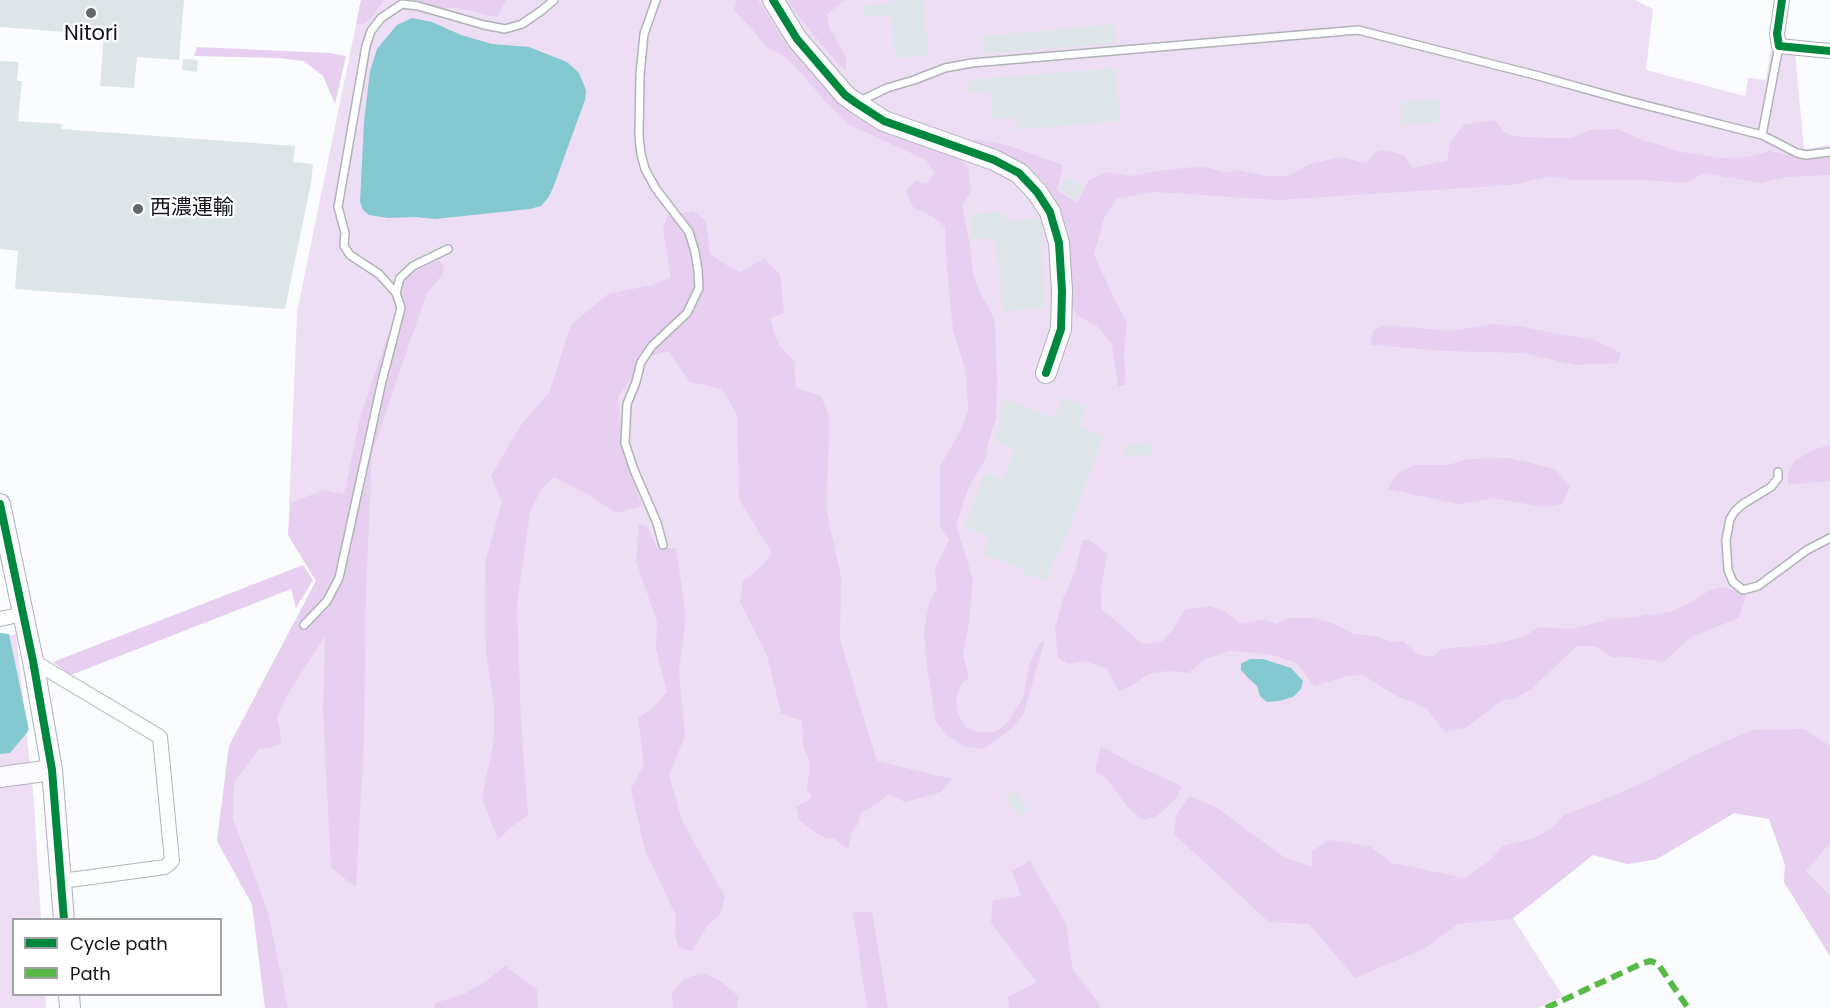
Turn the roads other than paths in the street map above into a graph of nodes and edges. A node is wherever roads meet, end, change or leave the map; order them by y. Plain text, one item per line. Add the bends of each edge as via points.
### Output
1 (554, 0) edge
2 (656, 0) edge
3 (773, 0) edge
4 (1782, 0) edge
5 (1779, 46) junction
6 (1830, 51) edge
7 (856, 103) junction
8 (1762, 135) junction
9 (1830, 152) edge
10 (448, 249) dead end
11 (396, 293) junction
12 (1046, 373) dead end
13 (1778, 472) dead end
14 (0, 504) edge
15 (1830, 538) edge
16 (663, 544) dead end
17 (22, 614) junction
18 (0, 619) edge
19 (304, 625) dead end
20 (33, 661) junction
21 (52, 770) junction
22 (0, 777) edge
23 (62, 881) junction
24 (64, 918) edge

1 - 11 lane via 522,24 505,29 402,4 381,18 371,31 338,207 344,246 350,255 379,274
2 - 16 lane via 644,34 640,75 641,154 656,189 689,232 699,288 687,313 641,362 627,404 625,443
3 - 7 street via 797,39
4 - 5 street
5 - 6 street
5 - 8 lane
7 - 8 lane via 887,88 972,63 1358,30
7 - 12 street via 884,122 994,160 1019,173 1037,192 1050,212 1059,243 1062,291 1060,329
8 - 9 lane via 1797,153
10 - 11 lane via 413,266 400,278
11 - 19 lane via 401,308 339,578 327,602
13 - 15 lane via 1771,487 1743,504 1730,519 1726,540 1733,582 1743,590 1758,586
14 - 17 street
17 - 18 street
17 - 20 street
20 - 21 street
20 - 23 street via 160,737 172,861 165,867
21 - 22 street
21 - 23 street
23 - 24 street

